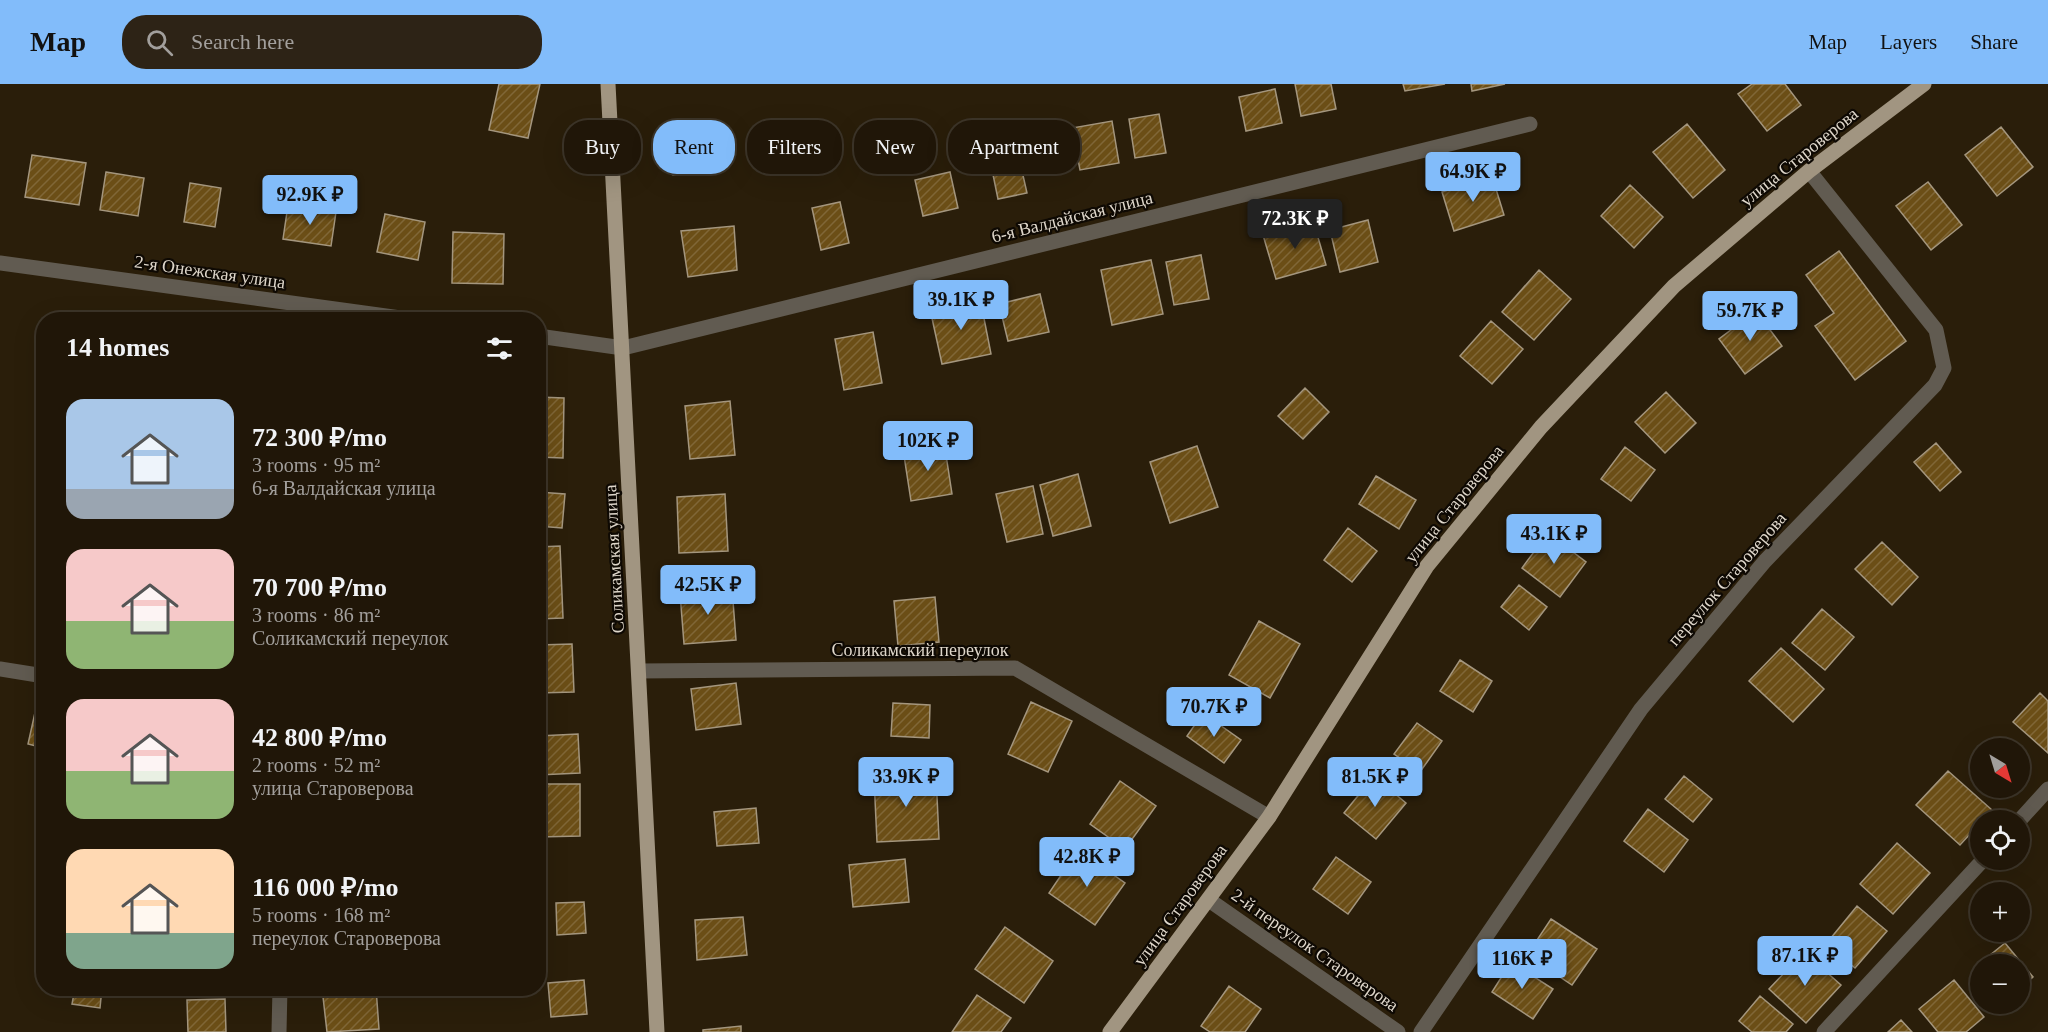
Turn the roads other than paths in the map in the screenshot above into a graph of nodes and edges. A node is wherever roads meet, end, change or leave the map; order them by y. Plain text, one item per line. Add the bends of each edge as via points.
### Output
1 (608, 84) edge
2 (1924, 84) edge
3 (1530, 124) dead end
4 (1809, 171) junction
5 (0, 263) edge
6 (356, 312) edge
7 (546, 337) edge
8 (623, 348) junction
9 (0, 669) edge
10 (639, 671) junction
11 (36, 675) edge
12 (2048, 789) edge
13 (2029, 810) edge
14 (1269, 817) junction
15 (1974, 870) edge
16 (1209, 900) junction
17 (280, 996) edge
18 (279, 1032) edge
19 (657, 1032) edge
20 (1110, 1032) edge
21 (1398, 1032) edge
22 (1421, 1032) edge
23 (1824, 1032) edge

1 - 8 main road, Соликамская улица
2 - 4 main road, улица Староверова
3 - 8 street, 6-я Валдайская улица
4 - 14 main road, улица Староверова via 1674,286 1541,427 1427,566
4 - 22 street, переулок Староверова via 1936,330 1944,368 1935,385 1765,561 1641,709
5 - 6 street, 2-я Онежская улица
7 - 8 street
8 - 10 main road, Соликамская улица
9 - 11 street
10 - 14 street, Соликамский переулок via 1015,668
10 - 19 main road, Соликамская улица
12 - 13 street
14 - 16 main road, улица Староверова
15 - 23 street
16 - 20 main road, улица Староверова
16 - 21 street, 2-й переулок Староверова
17 - 18 street

